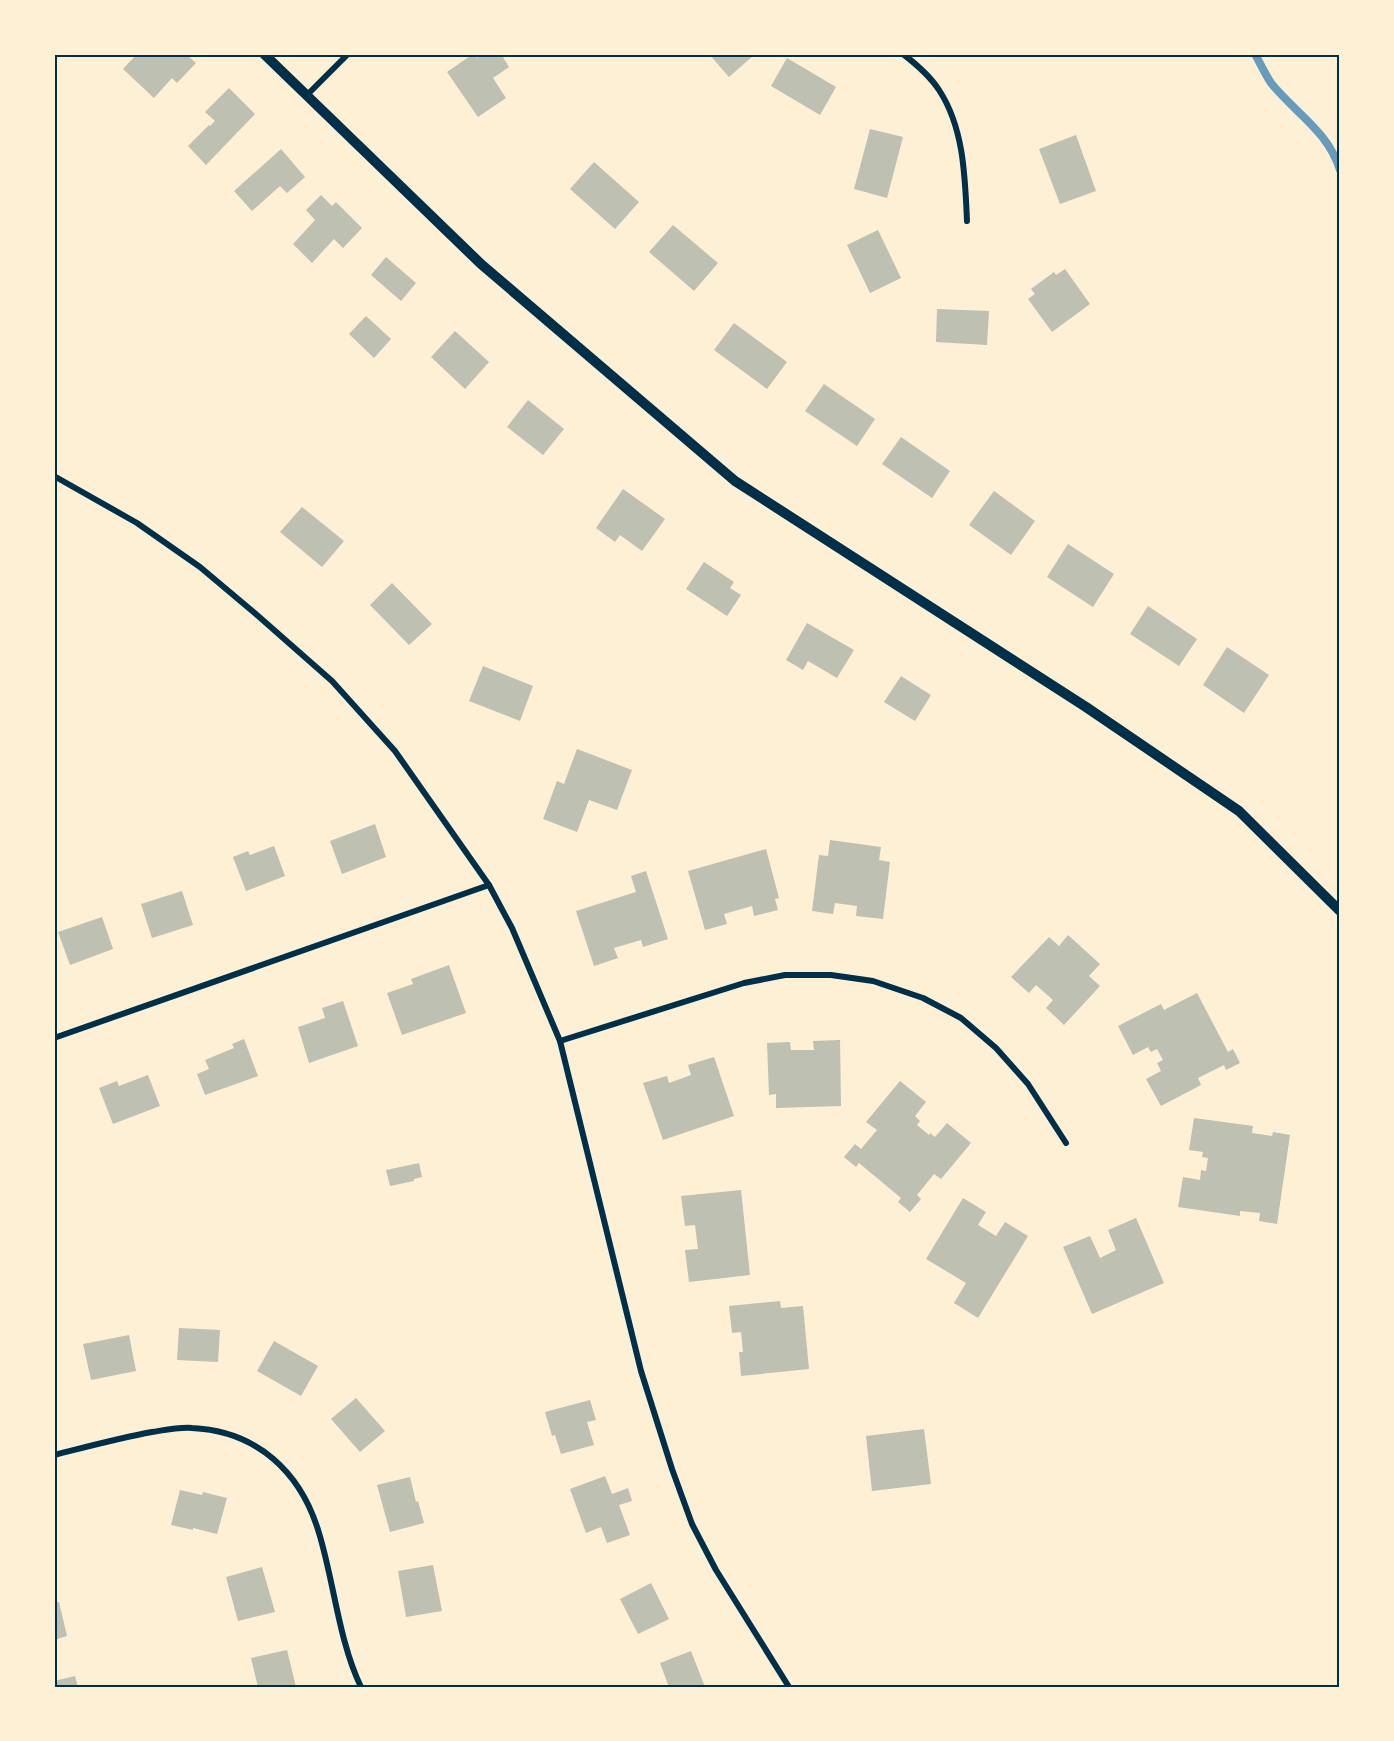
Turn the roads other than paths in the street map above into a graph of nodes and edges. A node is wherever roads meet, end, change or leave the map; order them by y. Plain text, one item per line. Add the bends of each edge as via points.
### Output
1 (264, 54) edge
2 (348, 54) edge
3 (903, 54) edge
4 (307, 95) junction
5 (967, 221) dead end
6 (54, 476) edge
7 (489, 885) junction
8 (1340, 911) edge
9 (54, 1038) edge
10 (560, 1041) junction
11 (1066, 1143) dead end
12 (54, 1455) edge
13 (361, 1687) edge
14 (789, 1687) edge

1 - 4 street
2 - 4 street
3 - 5 street via 929,76 950,112 965,172
4 - 8 street via 480,264 735,481 1086,707 1239,811
6 - 7 street via 137,523 200,567 332,681 395,751
7 - 9 street
7 - 10 street via 512,928
10 - 11 street via 744,982 785,975 831,975 873,981 923,998 961,1018 996,1048 1028,1084
10 - 14 street via 638,1360 672,1469 692,1524 716,1570
12 - 13 street via 126,1437 190,1427 234,1435 271,1456 286,1470 311,1509

